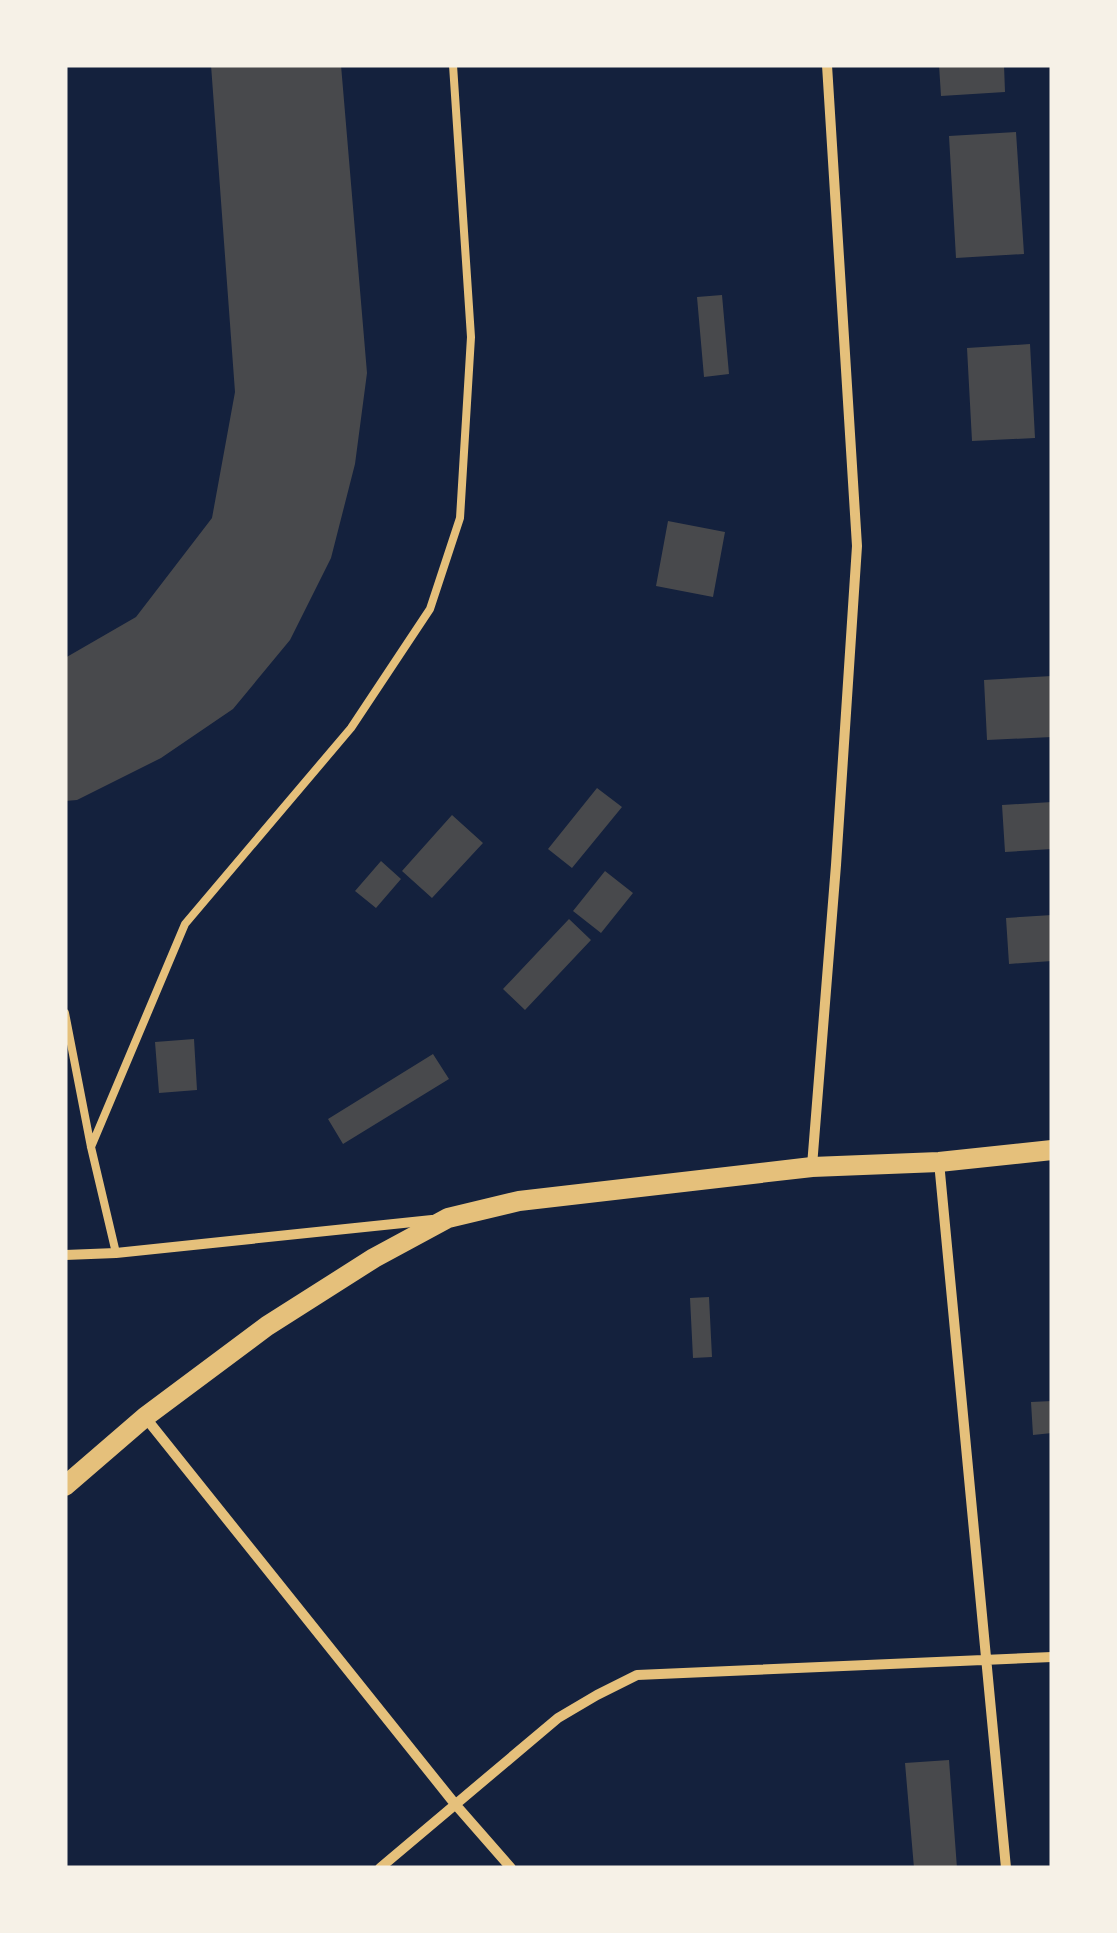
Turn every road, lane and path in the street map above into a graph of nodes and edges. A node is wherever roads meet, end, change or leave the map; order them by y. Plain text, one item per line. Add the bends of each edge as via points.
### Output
1 (453, 65) edge
2 (827, 65) edge
3 (65, 1012) edge
4 (91, 1147) junction
5 (1052, 1150) edge
6 (939, 1162) junction
7 (812, 1167) junction
8 (448, 1218) junction
9 (116, 1253) junction
10 (65, 1255) edge
11 (144, 1418) junction
12 (65, 1486) edge
13 (1052, 1656) edge
14 (986, 1660) junction
15 (455, 1804) junction
16 (380, 1868) edge
17 (511, 1868) edge
18 (1006, 1868) edge

1 - 4 lane via 471,337 460,518 430,609 352,728 186,924
2 - 7 street via 857,546
3 - 4 lane
4 - 9 lane
5 - 6 main road
6 - 7 main road
6 - 14 street
7 - 8 main road via 519,1201
8 - 9 street
8 - 11 main road via 267,1326
9 - 10 street
11 - 12 main road
11 - 15 street
13 - 14 street
14 - 15 street via 637,1675 558,1718
14 - 18 street
15 - 16 street
15 - 17 street

